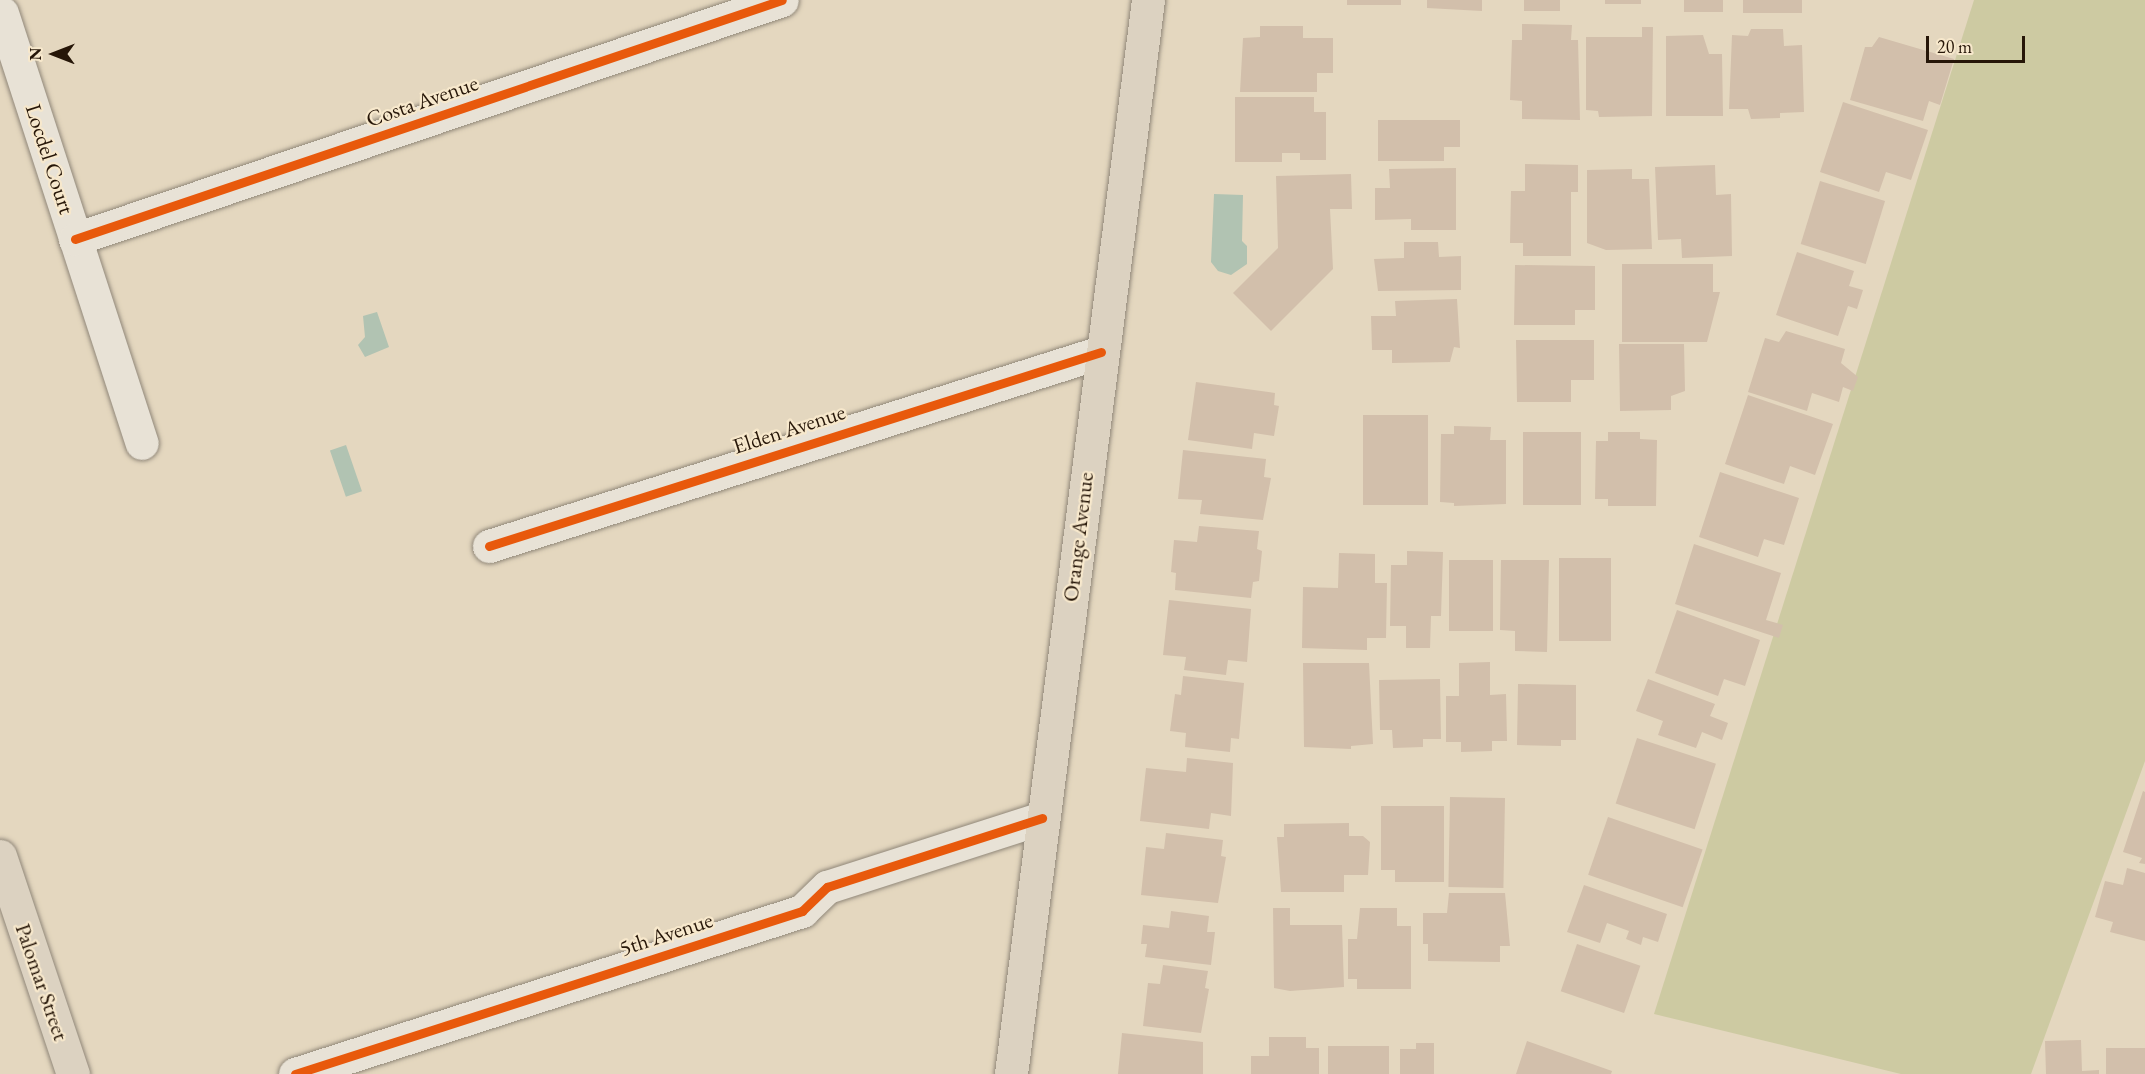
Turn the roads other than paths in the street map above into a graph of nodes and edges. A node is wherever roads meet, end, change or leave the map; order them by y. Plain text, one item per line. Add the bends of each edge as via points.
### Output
1 (782, 0) edge
2 (1148, 0) edge
3 (2, 13) dead end
4 (75, 239) junction
5 (1101, 352) junction
6 (142, 443) dead end
7 (489, 546) dead end
8 (1042, 818) junction
9 (0, 856) edge
10 (73, 1074) edge
11 (295, 1074) edge
12 (1011, 1074) edge

1 - 4 street, Costa Avenue
2 - 5 main road, Orange Avenue
3 - 4 street, Locdel Court
4 - 6 street, Locdel Court
5 - 7 street, Elden Avenue
5 - 8 main road, Orange Avenue
8 - 11 street, 5th Avenue via 827,887 802,911
8 - 12 main road, Orange Avenue
9 - 10 main road, Palomar Street

